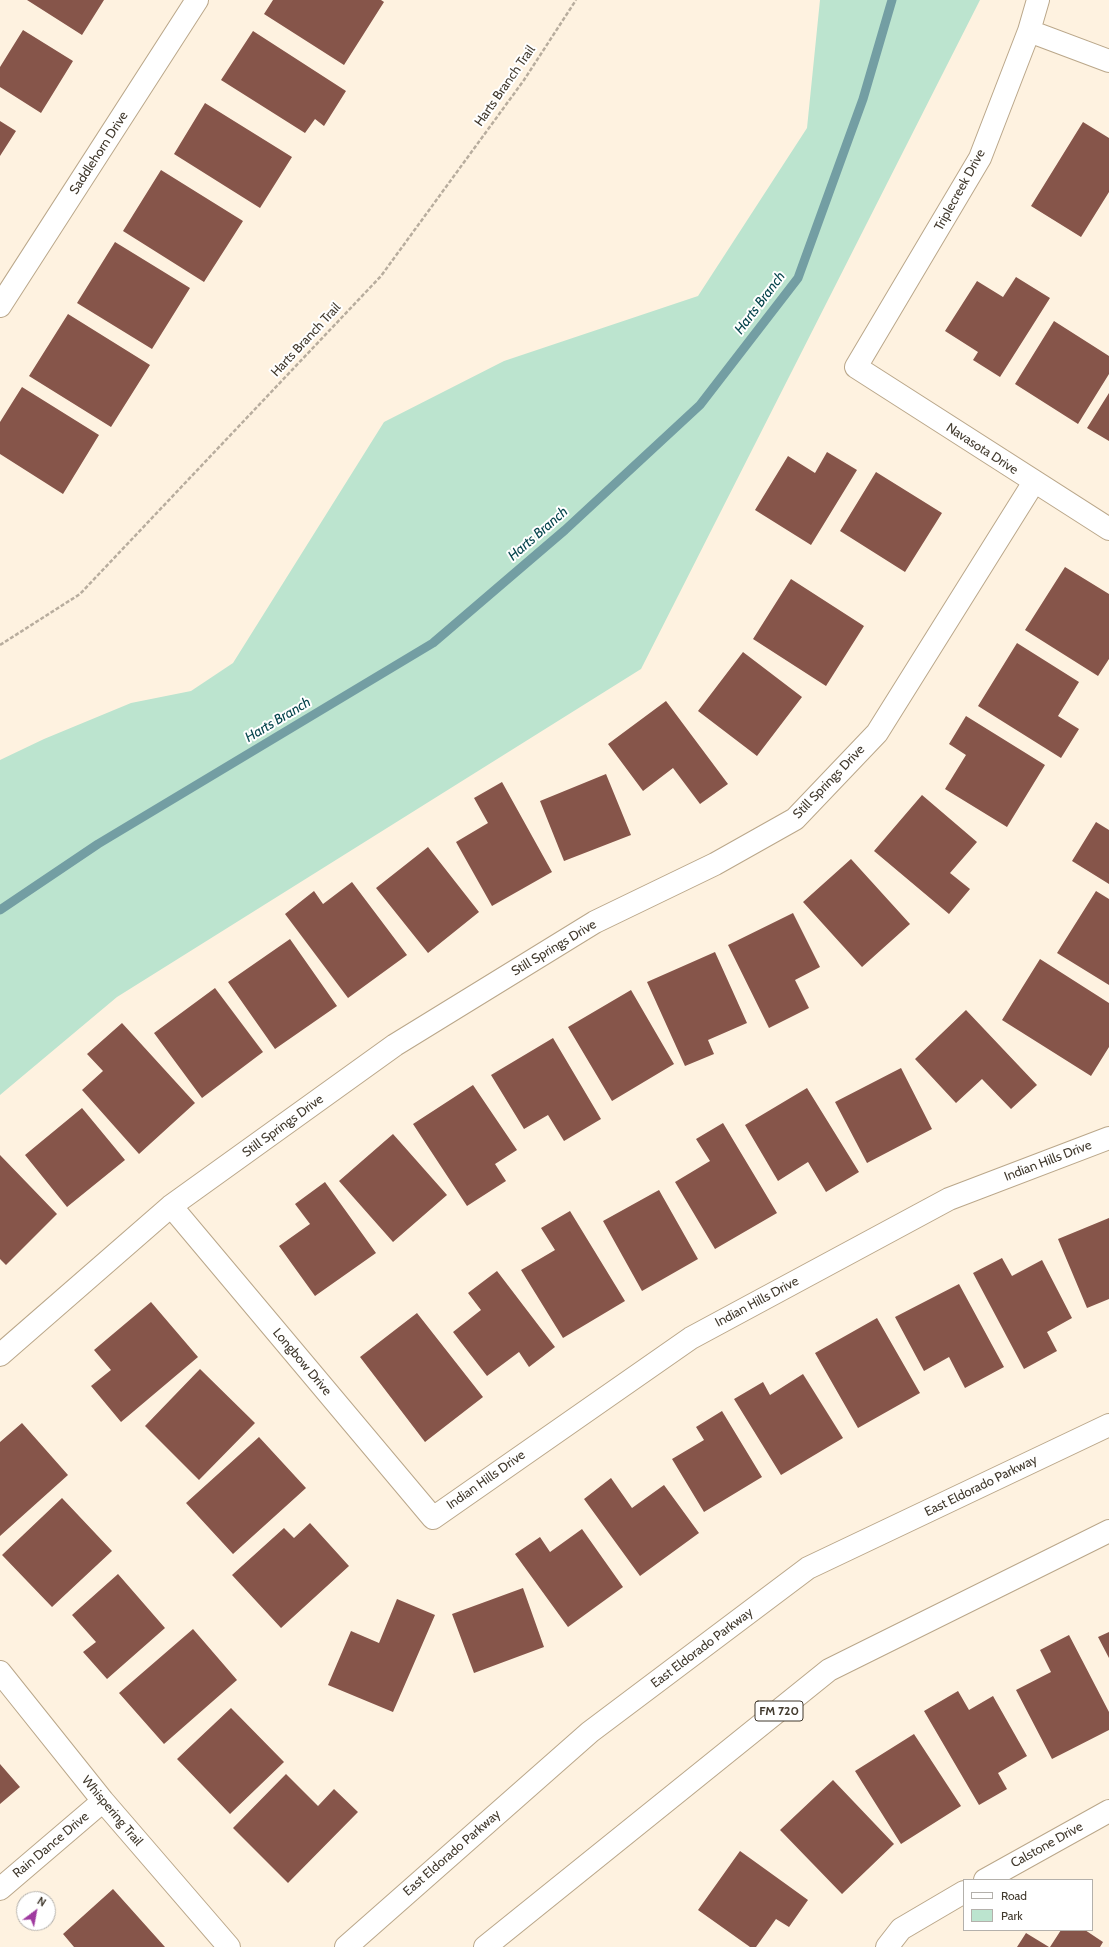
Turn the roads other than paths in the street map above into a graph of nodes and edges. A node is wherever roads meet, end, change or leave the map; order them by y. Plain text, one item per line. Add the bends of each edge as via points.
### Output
1 (197, 0) edge
2 (1038, 0) edge
3 (1029, 31) junction
4 (1109, 61) edge
5 (0, 306) edge
6 (856, 367) joint
7 (1034, 482) junction
8 (1109, 529) edge
9 (1109, 1138) edge
10 (171, 1206) junction
11 (0, 1355) edge
12 (1109, 1425) edge
13 (432, 1518) joint
14 (1109, 1531) edge
15 (0, 1672) edge
16 (103, 1802) junction
17 (1109, 1811) edge
18 (987, 1879) edge
19 (0, 1889) edge
20 (963, 1893) edge
21 (229, 1947) edge
22 (346, 1947) edge
23 (485, 1947) edge
24 (886, 1947) edge

1 - 5 street, Saddlehorn Drive
2 - 3 street, Triplecreek Drive
3 - 4 street
3 - 6 street, Triplecreek Drive via 980,158
6 - 7 street, Navasota Drive
7 - 8 street, Navasota Drive
7 - 10 street, Still Springs Drive via 877,733 796,819 715,864 595,922 402,1041
9 - 13 street, Indian Hills Drive via 949,1199 691,1338
10 - 11 street, Still Springs Drive
10 - 13 street, Longbow Drive
12 - 22 street, East Eldorado Parkway via 808,1568 590,1732
14 - 23 street, FM 720 via 829,1670
15 - 16 street, Whispering Trail
16 - 19 street, Rain Dance Drive
16 - 21 street, Whispering Trail
17 - 18 street, Calstone Drive
20 - 24 street via 902,1929

